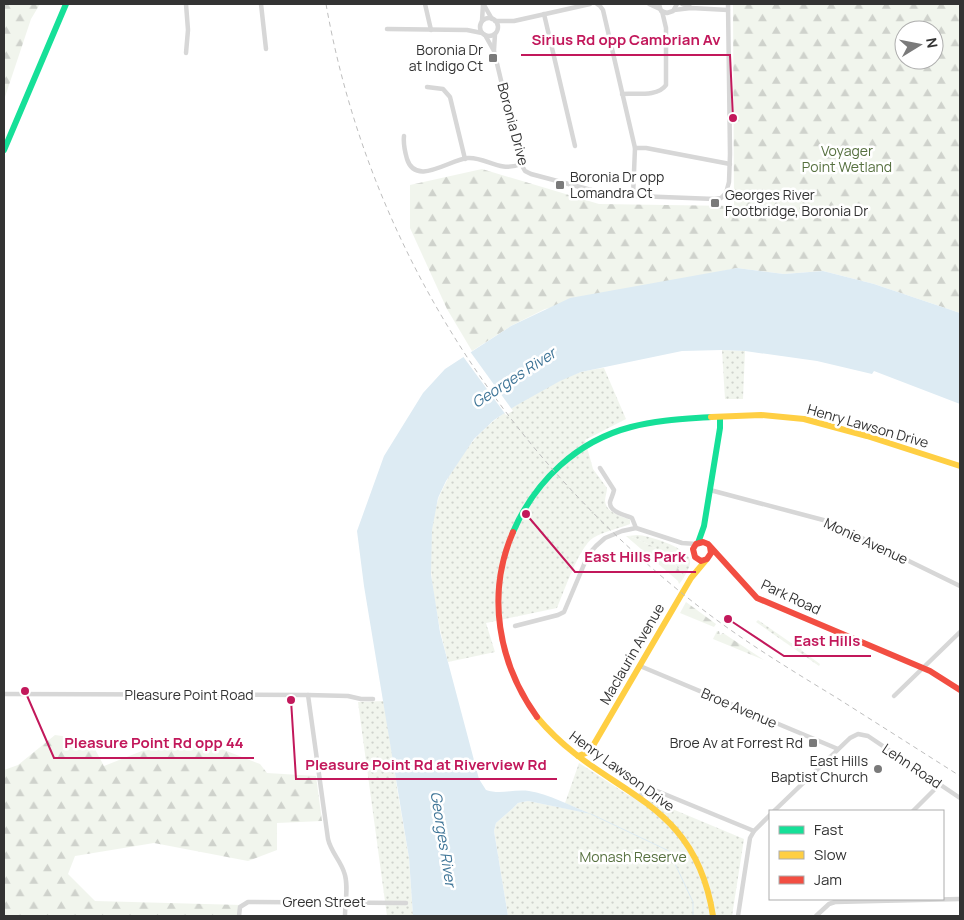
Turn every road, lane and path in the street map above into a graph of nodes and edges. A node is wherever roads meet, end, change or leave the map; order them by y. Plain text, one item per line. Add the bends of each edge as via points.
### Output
1 (66, 4) edge
2 (186, 4) edge
3 (261, 4) edge
4 (425, 4) edge
5 (483, 4) edge
6 (590, 4) edge
7 (600, 4) edge
8 (649, 4) edge
9 (677, 4) edge
10 (682, 4) edge
11 (728, 4) edge
12 (660, 8) edge
13 (692, 8) junction
14 (728, 10) junction
15 (673, 11) junction
16 (544, 14) junction
17 (493, 20) junction
18 (514, 21) junction
19 (481, 23) junction
20 (666, 28) junction
21 (387, 29) dead end
22 (431, 30) junction
23 (467, 30) junction
24 (496, 32) junction
25 (483, 34) junction
26 (266, 49) dead end
27 (494, 51) junction
28 (186, 53) dead end
29 (427, 87) dead end
30 (622, 94) junction
31 (404, 136) dead end
32 (575, 146) dead end
33 (634, 148) junction
34 (4, 150) edge
35 (465, 159) junction
36 (521, 164) junction
37 (730, 164) junction
38 (633, 196) junction
39 (720, 417) junction
40 (960, 466) edge
41 (600, 468) dead end
42 (710, 490) junction
43 (704, 526) junction
44 (636, 528) junction
45 (682, 543) junction
46 (697, 543) junction
47 (709, 545) junction
48 (694, 556) junction
49 (707, 559) junction
50 (731, 571) junction
51 (691, 578) junction
52 (960, 586) edge
53 (515, 626) dead end
54 (960, 632) edge
55 (640, 666) junction
56 (924, 668) junction
57 (959, 687) edge
58 (4, 694) edge
59 (308, 695) junction
60 (894, 696) dead end
61 (373, 698) dead end
62 (594, 744) junction
63 (838, 749) junction
64 (578, 756) junction
65 (590, 764) junction
66 (940, 784) junction
67 (639, 796) junction
68 (960, 798) edge
69 (775, 810) edge
70 (914, 810) edge
71 (769, 816) edge
72 (754, 830) junction
73 (944, 899) edge
74 (960, 899) edge
75 (918, 900) edge
76 (345, 903) junction
77 (406, 903) dead end
78 (239, 916) edge
79 (345, 916) edge
80 (713, 916) edge
81 (738, 916) edge
82 (816, 916) edge

1 - 34 main road
2 - 28 street
3 - 26 street
4 - 22 street
5 - 17 street
5 - 19 street
6 - 16 street
7 - 30 street
8 - 12 street
9 - 15 street
10 - 13 street
11 - 14 street
12 - 15 street
12 - 20 street
13 - 14 street
13 - 15 street
14 - 37 street
15 - 20 street
16 - 18 street
16 - 32 street
17 - 18 street
17 - 19 street via 486,19
17 - 24 street
18 - 24 street
19 - 23 street
19 - 25 street
20 - 30 street via 665,88 656,92
21 - 22 street
22 - 23 street
23 - 25 street
24 - 25 street via 491,36
24 - 27 street, Boronia Drive
25 - 27 street, Boronia Drive
27 - 36 street, Boronia Drive
29 - 35 street via 443,89 450,97
30 - 33 street
31 - 35 street via 408,162 417,172
33 - 37 street
33 - 38 street
35 - 36 street via 510,168
36 - 38 street, Boronia Drive via 531,174 607,194
37 - 38 street, Boronia Drive via 729,186 718,199
39 - 40 main road, Henry Lawson Drive via 769,415 806,420
39 - 42 main road
39 - 64 main road, Henry Lawson Drive via 646,423 605,435 557,467 525,507 512,532 499,579 498,622 503,648 517,686 529,705 561,743
41 - 44 street via 614,490 611,507 632,518
42 - 43 main road
42 - 52 street, Monie Avenue via 827,521
43 - 46 main road
43 - 47 main road
44 - 45 street
44 - 53 street via 605,538 592,550 564,612
45 - 46 street
45 - 48 street
46 - 47 main road
46 - 48 main road via 693,549
47 - 49 main road via 711,553
47 - 50 main road, Park Road
48 - 49 main road via 699,560
48 - 51 main road, Maclaurin Avenue
49 - 50 main road, Park Road via 722,563
49 - 51 main road, Maclaurin Avenue
50 - 56 main road, Park Road via 757,598
51 - 55 main road, Maclaurin Avenue
54 - 56 street
55 - 62 main road, Maclaurin Avenue
55 - 63 street, Broe Avenue
56 - 57 main road, Park Road
56 - 60 street
58 - 59 street, Pleasure Point Road
59 - 61 street, Pleasure Point Road
59 - 76 street via 328,839 345,873
62 - 64 main road, Maclaurin Avenue
62 - 65 main road, Maclaurin Avenue
63 - 66 street, Lehn Road via 852,736 864,734
63 - 69 street
64 - 65 main road, Henry Lawson Drive
65 - 67 main road, Henry Lawson Drive
66 - 68 street, Lehn Road
66 - 70 street
67 - 72 street via 657,790
67 - 80 main road, Henry Lawson Drive via 669,820 692,850 707,883
71 - 72 street
72 - 81 street via 749,843
73 - 74 street
75 - 82 street via 835,902
76 - 77 street, Green Street
76 - 78 street, Green Street via 252,902 242,905
76 - 79 street

